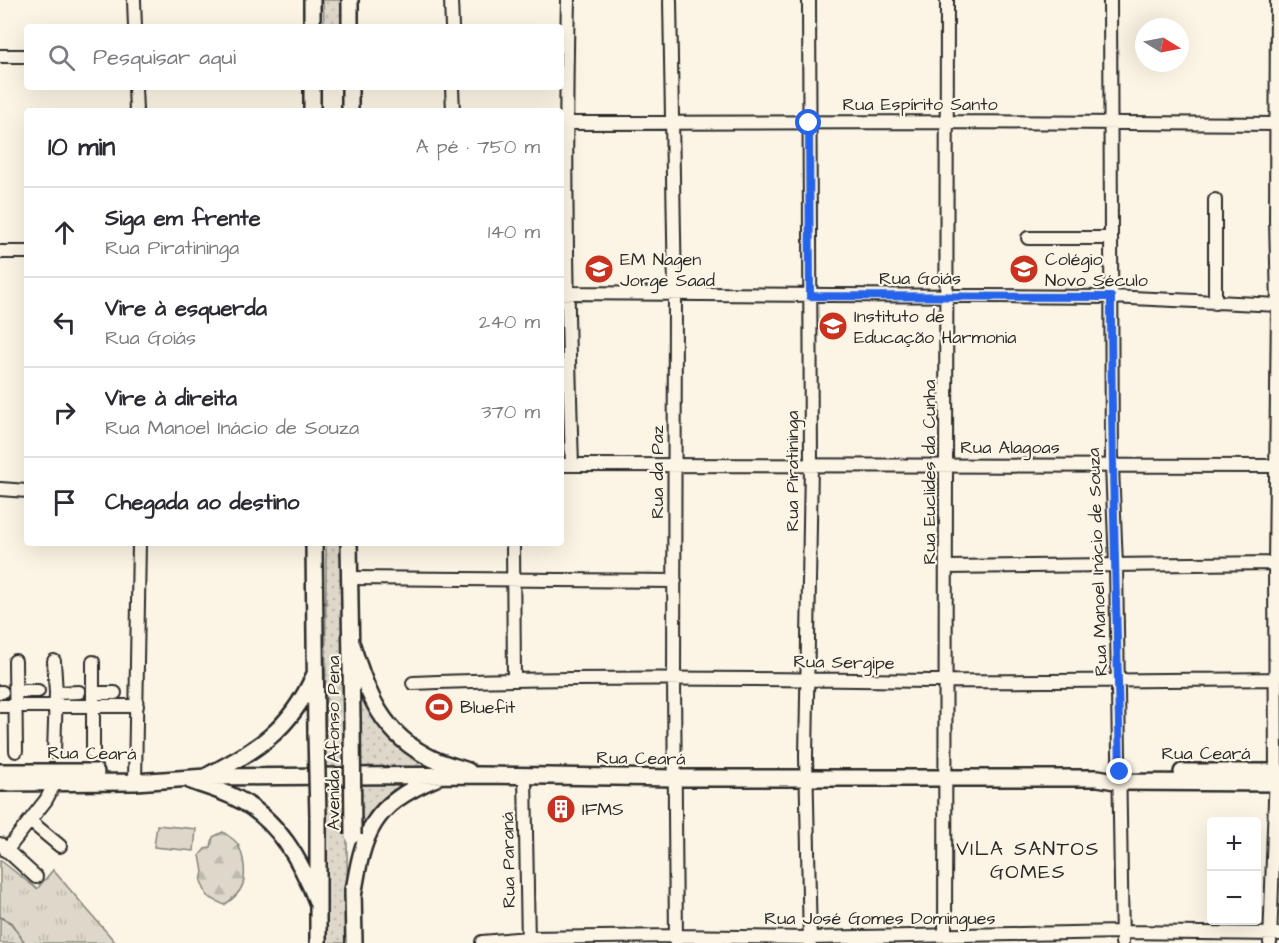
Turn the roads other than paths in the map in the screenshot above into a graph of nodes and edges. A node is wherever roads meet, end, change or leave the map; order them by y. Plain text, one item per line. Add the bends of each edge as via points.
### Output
1 (134, 0) edge
2 (312, 0) edge
3 (350, 0) edge
4 (451, 0) edge
5 (568, 0) edge
6 (670, 0) edge
7 (809, 0) edge
8 (947, 0) edge
9 (1110, 0) edge
10 (1277, 0) edge
11 (135, 24) edge
12 (312, 24) edge
13 (350, 24) edge
14 (452, 24) edge
15 (0, 56) edge
16 (24, 56) edge
17 (135, 90) edge
18 (312, 90) edge
19 (350, 90) edge
20 (452, 90) edge
21 (136, 108) edge
22 (312, 108) edge
23 (350, 108) edge
24 (453, 108) edge
25 (564, 108) edge
26 (671, 122) junction
27 (948, 122) junction
28 (564, 123) edge
29 (809, 123) junction
30 (1111, 123) junction
31 (1278, 124) edge
32 (1215, 200) dead end
33 (1278, 220) edge
34 (1028, 237) dead end
35 (1111, 238) junction
36 (0, 252) edge
37 (24, 252) edge
38 (564, 293) edge
39 (675, 294) junction
40 (810, 296) junction
41 (947, 296) junction
42 (1111, 297) junction
43 (1215, 303) junction
44 (1279, 305) edge
45 (567, 465) edge
46 (674, 465) junction
47 (947, 465) junction
48 (811, 466) junction
49 (1112, 466) junction
50 (1278, 466) edge
51 (0, 489) edge
52 (24, 491) edge
53 (139, 546) edge
54 (314, 546) edge
55 (349, 546) edge
56 (513, 546) edge
57 (1275, 563) junction
58 (1116, 565) junction
59 (947, 567) junction
60 (350, 579) junction
61 (675, 580) junction
62 (513, 581) junction
63 (1277, 598) edge
64 (352, 645) junction
65 (15, 661) dead end
66 (54, 661) dead end
67 (93, 662) dead end
68 (315, 674) junction
69 (514, 679) junction
70 (674, 679) junction
71 (808, 679) junction
72 (1275, 679) junction
73 (1118, 680) junction
74 (945, 681) junction
75 (413, 683) dead end
76 (16, 691) junction
77 (38, 691) dead end
78 (78, 692) dead end
79 (56, 693) junction
80 (93, 693) junction
81 (115, 693) dead end
82 (0, 706) edge
83 (16, 706) junction
84 (137, 706) junction
85 (56, 707) junction
86 (92, 707) junction
87 (16, 751) dead end
88 (54, 752) dead end
89 (93, 753) dead end
90 (0, 772) edge
91 (480, 775) junction
92 (441, 776) junction
93 (525, 776) junction
94 (206, 777) junction
95 (807, 777) junction
96 (1120, 777) junction
97 (135, 778) junction
98 (183, 778) junction
99 (676, 778) junction
100 (946, 778) junction
101 (1277, 778) edge
102 (0, 783) edge
103 (55, 783) junction
104 (30, 821) junction
105 (60, 846) dead end
106 (3, 848) edge
107 (36, 877) dead end
108 (353, 897) junction
109 (318, 904) junction
110 (1273, 937) edge
111 (1122, 938) edge
112 (676, 939) edge
113 (945, 939) edge
114 (528, 940) edge
115 (810, 940) edge
116 (482, 942) edge
117 (318, 943) edge
118 (354, 943) edge

1 - 11 street
2 - 12 main road
3 - 13 main road
4 - 14 street
5 - 25 street
6 - 26 street, Rua da Paz
7 - 29 street, Rua Piratininga
8 - 27 street, Rua Euclides da Cunha
9 - 30 street, Rua Manoel Inácio de Souza
10 - 31 street
15 - 16 street
17 - 21 street
18 - 22 main road
19 - 23 main road
20 - 24 street
26 - 28 street, Rua Espírito Santo
26 - 29 street, Rua Espírito Santo
26 - 39 street, Rua da Paz
27 - 29 street, Rua Espírito Santo
27 - 30 street, Rua Espírito Santo
27 - 41 street, Rua Euclides da Cunha
29 - 40 street, Rua Piratininga
30 - 31 street, Rua Espírito Santo
30 - 35 street, Rua Manoel Inácio de Souza
31 - 33 street
32 - 43 street
33 - 44 street
34 - 35 street
35 - 42 street, Rua Manoel Inácio de Souza
36 - 37 street
38 - 39 street, Rua Goiás
38 - 45 street
39 - 40 street, Rua Goiás
39 - 46 street, Rua da Paz
40 - 41 street, Rua Goiás
40 - 48 street, Rua Piratininga
41 - 42 street, Rua Goiás
41 - 47 street, Rua Euclides da Cunha
42 - 43 street, Rua Goiás
42 - 49 street, Rua Manoel Inácio de Souza
43 - 44 street, Rua Goiás
44 - 50 street
45 - 46 street, Rua Alagoas
46 - 48 street, Rua Alagoas
46 - 61 street, Rua da Paz
47 - 48 street, Rua Alagoas
47 - 49 street, Rua Alagoas
47 - 59 street, Rua Euclides da Cunha
48 - 71 street, Rua Piratininga
49 - 50 street, Rua Alagoas
49 - 58 street, Rua Manoel Inácio de Souza
50 - 57 street
51 - 52 street
53 - 84 street
54 - 68 main road, Avenida Afonso Pena
55 - 60 main road, Avenida Afonso Pena
56 - 62 street
57 - 58 street
57 - 63 street
58 - 59 street
58 - 73 street, Rua Manoel Inácio de Souza
59 - 74 street, Rua Euclides da Cunha
60 - 62 street
60 - 64 main road, Avenida Afonso Pena
61 - 62 street
61 - 70 street, Rua da Paz
62 - 69 street
63 - 72 street
64 - 91 main road via 369,695 385,722 433,759
64 - 108 main road, Avenida Afonso Pena, bridge
65 - 76 street
66 - 79 street
67 - 80 street
68 - 94 main road via 296,708 268,740
68 - 109 main road, Avenida Afonso Pena, bridge
69 - 70 street, Rua Sergipe
69 - 75 street, Rua Sergipe
70 - 71 street, Rua Sergipe
70 - 99 street, Rua da Paz
71 - 74 street, Rua Sergipe
71 - 95 street, Rua Piratininga
72 - 73 street, Rua Sergipe
72 - 101 street
73 - 74 street, Rua Sergipe
73 - 96 street, Rua Manoel Inácio de Souza
74 - 100 street, Rua Euclides da Cunha
76 - 77 street
76 - 83 street
78 - 79 street
79 - 85 street
80 - 81 street
80 - 86 street
82 - 83 street
83 - 85 street
83 - 87 street
84 - 86 street
84 - 97 street
85 - 86 street
85 - 88 street
86 - 89 street
90 - 97 main road, Rua Ceará
91 - 92 main road, Rua Ceará
91 - 93 main road, Rua Ceará
92 - 94 main road, Rua Ceará
92 - 108 main road via 406,792 382,811 370,828
93 - 99 main road, Rua Ceará
93 - 114 street, Rua Paraná
94 - 98 main road, Rua Ceará
95 - 99 main road, Rua Ceará
95 - 100 main road, Rua Ceará
95 - 115 street, Rua Piratininga
96 - 100 main road, Rua Ceará
96 - 101 main road, Rua Ceará
96 - 111 street, Rua Manoel Inácio de Souza
97 - 98 main road, Rua Ceará
97 - 103 main road, Rua Ceará
98 - 109 main road via 234,797 267,820 294,853
99 - 112 street, Rua da Paz
100 - 113 street, Rua Euclides da Cunha
101 - 110 street
102 - 103 main road, Rua Ceará
103 - 104 street
104 - 105 street
104 - 106 street
106 - 107 street
108 - 118 main road, Avenida Afonso Pena
109 - 117 main road, Avenida Afonso Pena
110 - 111 street, Rua José Gomes Domingues
111 - 113 street, Rua José Gomes Domingues
112 - 114 street, Rua José Gomes Domingues
112 - 115 street, Rua José Gomes Domingues
113 - 115 street, Rua José Gomes Domingues
114 - 116 street, Rua José Gomes Domingues

